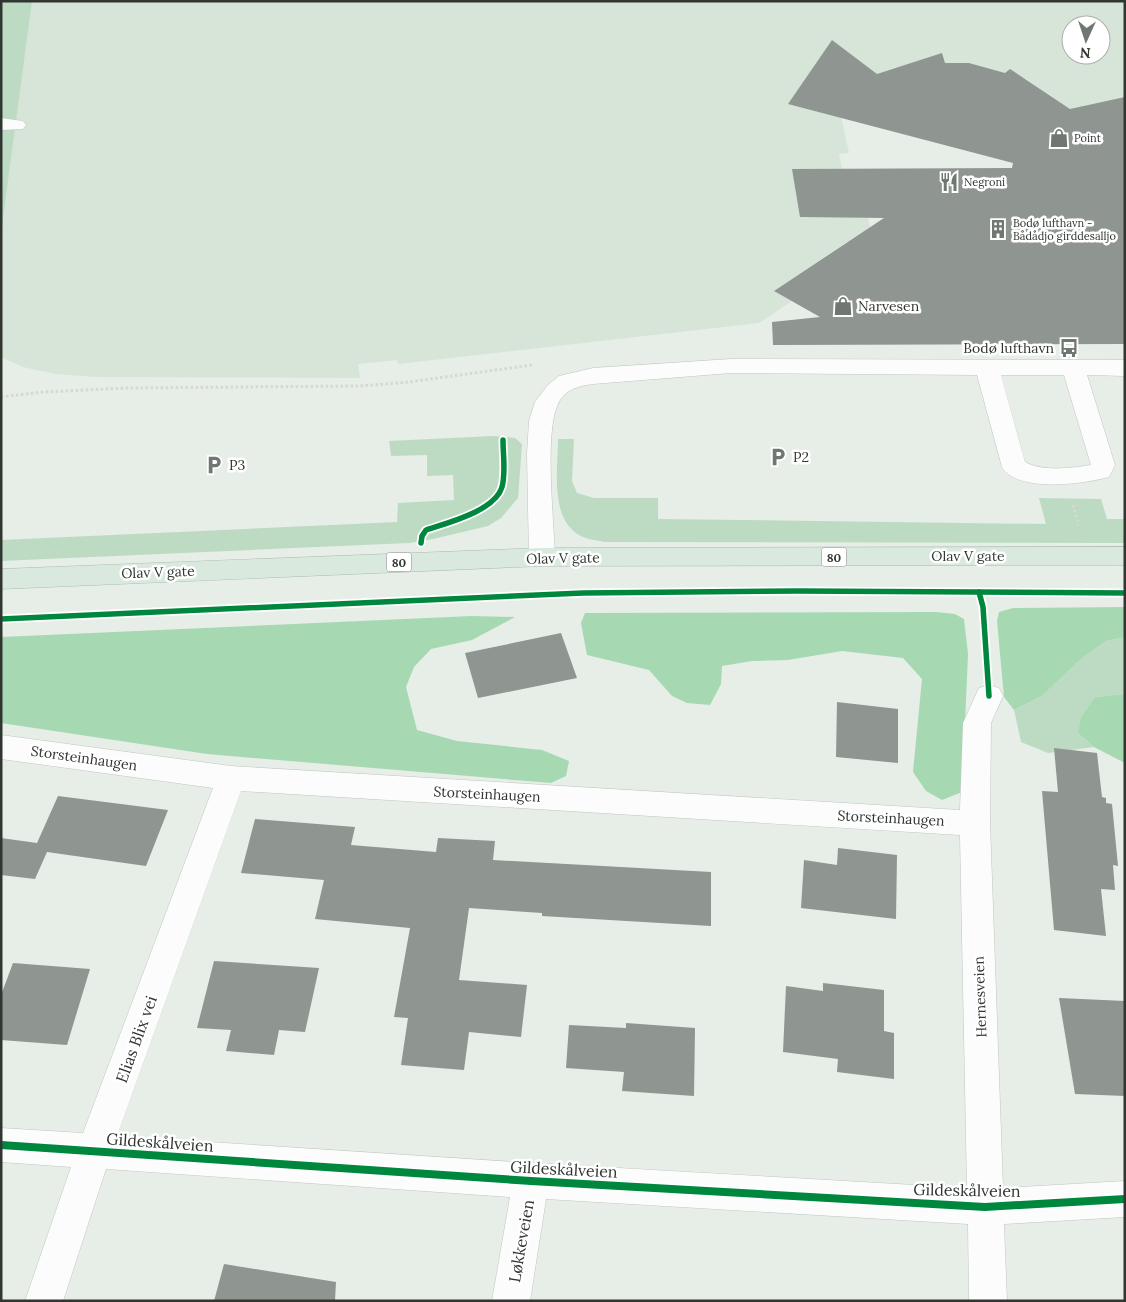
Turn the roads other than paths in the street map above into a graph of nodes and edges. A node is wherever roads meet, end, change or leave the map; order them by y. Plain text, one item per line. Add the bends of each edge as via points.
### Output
1 (987, 367) junction
2 (1074, 368) junction
3 (1125, 368) edge
4 (1125, 556) edge
5 (542, 557) junction
6 (1, 579) edge
7 (989, 696) dead end
8 (1, 747) edge
9 (231, 778) junction
10 (975, 823) junction
11 (1, 1145) edge
12 (94, 1151) junction
13 (531, 1181) junction
14 (1125, 1199) edge
15 (985, 1207) junction
16 (44, 1301) edge
17 (511, 1301) edge
18 (988, 1301) edge

1 - 2 street
1 - 2 street via 1014,466 1030,474 1090,475 1100,471 1104,465
1 - 5 street via 731,366 567,380 547,402 541,421
2 - 3 street
4 - 5 highway, Olav V gate / 80
5 - 6 highway, Olav V gate / 80
7 - 10 street, Hernesveien via 977,723
8 - 9 street, Storsteinhaugen
9 - 10 street, Storsteinhaugen
9 - 12 street, Elias Blix vei
10 - 15 street, Hernesveien
11 - 12 street, Gildeskålveien
12 - 13 street, Gildeskålveien
12 - 16 street, Elias Blix vei
13 - 15 street, Gildeskålveien
13 - 17 street, Løkkeveien
14 - 15 street, Gildeskålveien
15 - 18 street, Hernesveien

